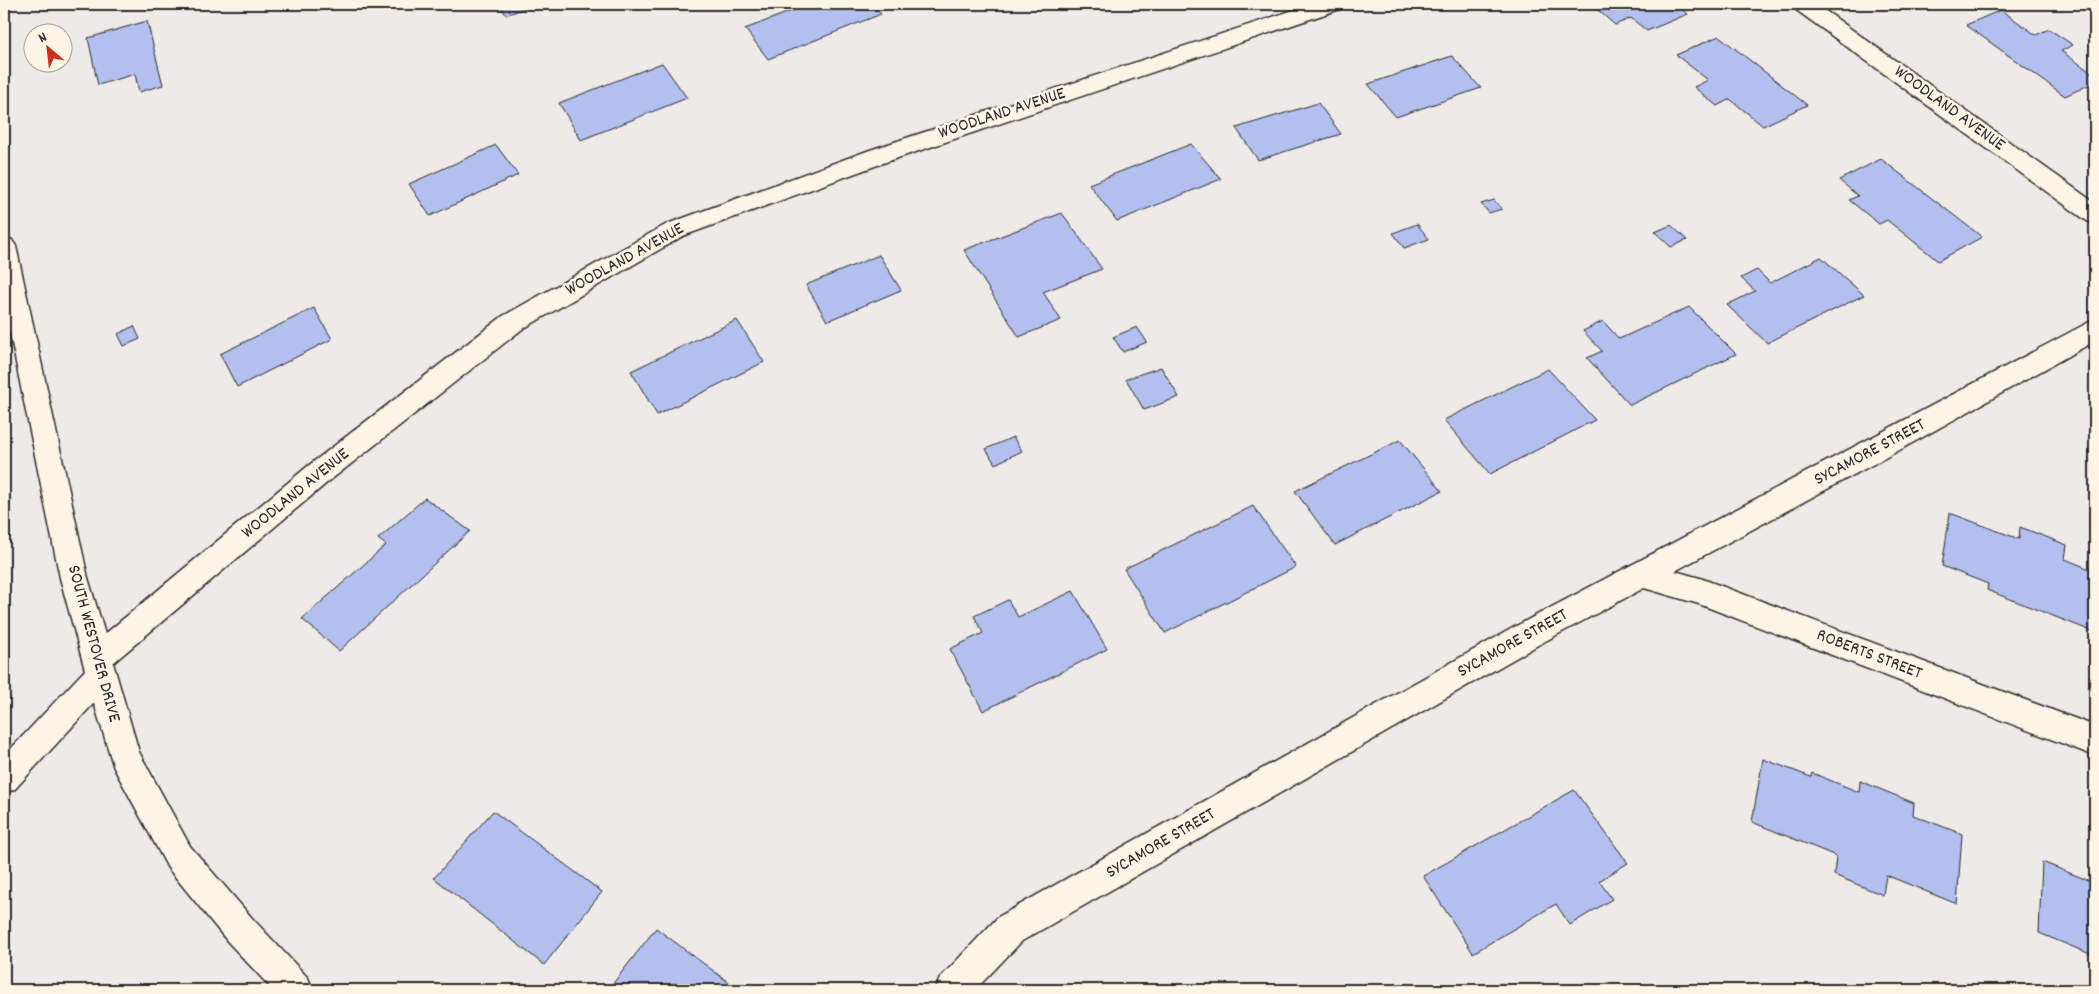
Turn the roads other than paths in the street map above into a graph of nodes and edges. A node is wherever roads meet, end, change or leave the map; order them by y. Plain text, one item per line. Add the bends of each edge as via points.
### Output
1 (1333, 4) edge
2 (1802, 4) edge
3 (2095, 215) edge
4 (4, 246) edge
5 (2095, 329) edge
6 (1641, 574) junction
7 (99, 666) junction
8 (2095, 741) edge
9 (4, 778) edge
10 (296, 990) edge
11 (952, 990) edge

1 - 7 street, WOODLAND AVENUE via 878,156 675,230 512,323 318,474
2 - 3 street, WOODLAND AVENUE
4 - 7 street, SOUTH WESTOVER DRIVE via 74,578
5 - 6 street, SYCAMORE STREET
6 - 8 street, ROBERTS STREET via 1700,591
6 - 11 street, SYCAMORE STREET via 1010,929
7 - 9 street, WOODLAND AVENUE
7 - 10 street, SOUTH WESTOVER DRIVE via 125,758 180,857 240,930

